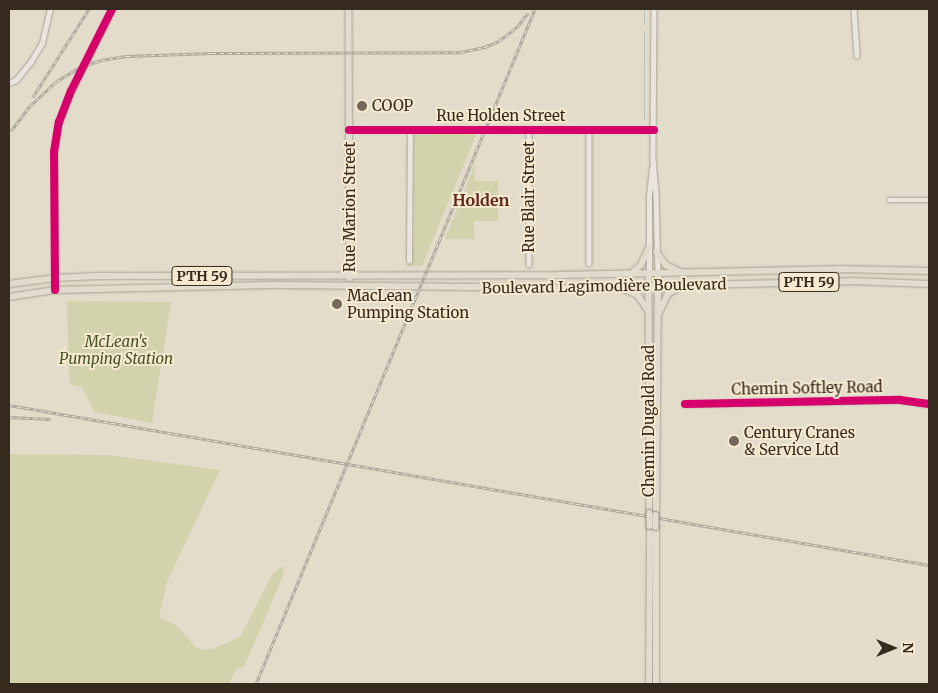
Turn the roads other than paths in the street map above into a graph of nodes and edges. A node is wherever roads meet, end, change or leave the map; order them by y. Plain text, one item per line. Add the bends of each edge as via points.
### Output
1 (50, 9) edge
2 (112, 9) edge
3 (349, 9) edge
4 (654, 9) edge
5 (854, 9) edge
6 (857, 56) dead end
7 (9, 83) edge
8 (349, 130) junction
9 (410, 130) junction
10 (529, 130) junction
11 (589, 130) junction
12 (654, 130) junction
13 (653, 159) junction
14 (889, 200) dead end
15 (929, 200) edge
16 (649, 248) junction
17 (658, 252) junction
18 (410, 261) dead end
19 (589, 263) dead end
20 (529, 264) dead end
21 (929, 271) edge
22 (683, 273) junction
23 (631, 274) junction
24 (649, 274) junction
25 (658, 274) junction
26 (350, 276) junction
27 (55, 278) junction
28 (9, 284) edge
29 (929, 284) edge
30 (350, 285) junction
31 (690, 285) junction
32 (620, 286) junction
33 (649, 286) junction
34 (658, 286) junction
35 (55, 290) junction
36 (9, 297) edge
37 (649, 314) junction
38 (658, 320) junction
39 (685, 404) dead end
40 (929, 404) edge
41 (653, 514) junction
42 (653, 526) junction
43 (649, 684) edge
44 (656, 684) edge

1 - 7 street via 42,43 16,80
2 - 27 street via 59,122 54,152
3 - 8 main road, Rue Marion Street
4 - 12 street, Chemin Dugald Road
5 - 6 street
8 - 9 street, Rue Holden Street
8 - 26 main road, Rue Marion Street
9 - 10 street, Rue Holden Street
9 - 18 street
10 - 11 street, Rue Holden Street
10 - 20 street, Rue Blair Street
11 - 12 street, Rue Holden Street
11 - 19 street
12 - 13 street, Chemin Dugald Road
13 - 16 street, Chemin Dugald Road
13 - 17 street, Chemin Dugald Road
14 - 15 street
16 - 23 main road via 641,265
16 - 24 street, Chemin Dugald Road
17 - 22 main road via 668,267
17 - 25 street, Chemin Dugald Road
21 - 22 main road, Boulevard Lagimodière Boulevard / PTH 59 via 831,269
22 - 25 main road, Boulevard Lagimodière Boulevard / PTH 59
23 - 24 main road, Boulevard Lagimodière Boulevard / PTH 59
23 - 26 main road, Boulevard Lagimodière Boulevard / PTH 59
24 - 25 main road, Boulevard Lagimodière Boulevard / PTH 59
24 - 33 main road, Chemin Dugald Road
25 - 34 main road, Chemin Dugald Road
26 - 27 main road, Boulevard Lagimodière Boulevard / PTH 59
26 - 30 main road, Rue Marion Street
27 - 28 main road, Boulevard Lagimodière Boulevard / PTH 59
27 - 35 street
29 - 31 main road, Boulevard Lagimodière Boulevard / PTH 59 via 852,281
30 - 32 main road, Boulevard Lagimodière Boulevard / PTH 59 via 479,288
30 - 35 main road, Boulevard Lagimodière Boulevard / PTH 59
31 - 34 main road, Boulevard Lagimodière Boulevard / PTH 59
31 - 38 main road via 668,294
32 - 33 main road, Boulevard Lagimodière Boulevard / PTH 59
32 - 37 main road via 642,298
33 - 34 main road, Boulevard Lagimodière Boulevard / PTH 59
33 - 37 main road, Chemin Dugald Road
34 - 38 main road, Chemin Dugald Road
35 - 36 main road, Boulevard Lagimodière Boulevard / PTH 59
37 - 41 main road, Chemin Dugald Road
38 - 41 main road, Chemin Dugald Road
39 - 40 street, Chemin Softley Road via 900,400
41 - 42 main road, Chemin Dugald Road, bridge
42 - 43 main road, Chemin Dugald Road
42 - 44 main road, Chemin Dugald Road

